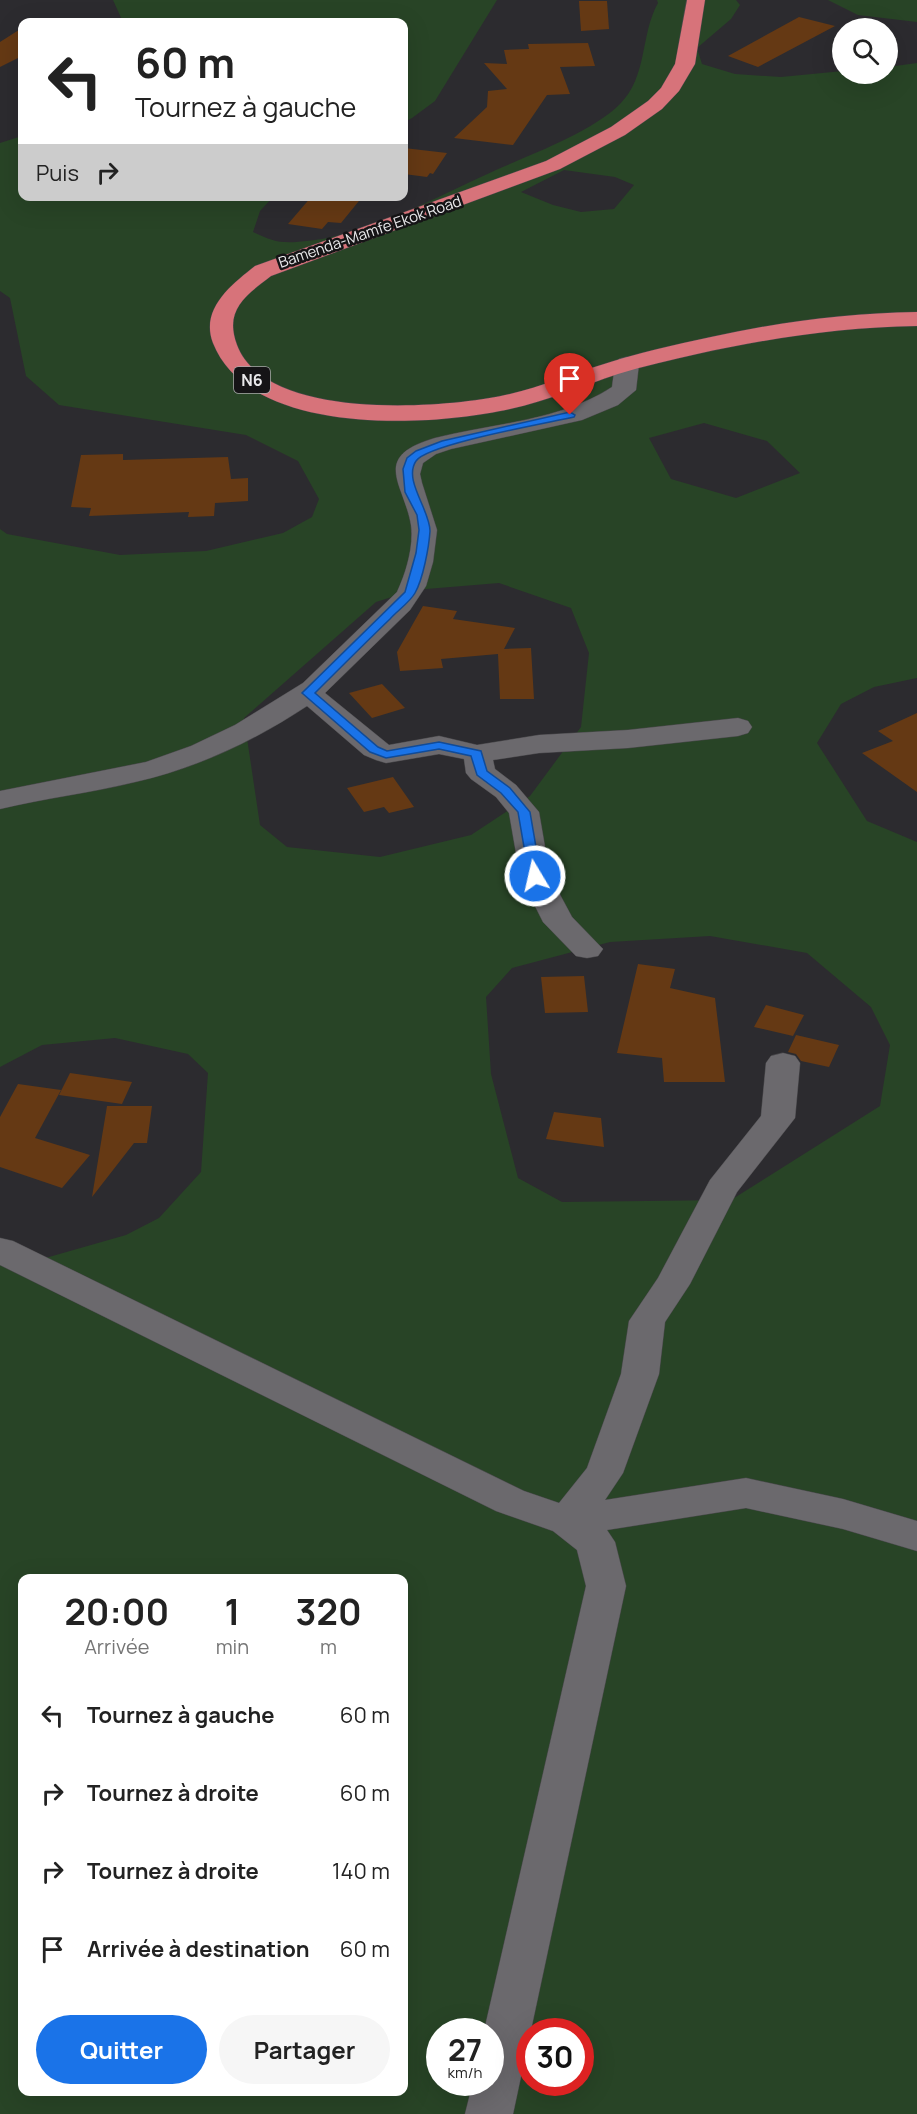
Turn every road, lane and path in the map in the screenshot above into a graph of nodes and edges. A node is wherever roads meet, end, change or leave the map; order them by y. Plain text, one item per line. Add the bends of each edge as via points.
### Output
1 (696, 0) edge
2 (917, 319) edge
3 (627, 364) junction
4 (308, 693) junction
5 (738, 727) dead end
6 (477, 753) junction
7 (0, 800) edge
8 (587, 949) dead end
9 (783, 1064) dead end
10 (0, 1250) edge
11 (567, 1521) junction
12 (917, 1536) edge
13 (489, 2114) edge

1 - 3 highway, Bamenda-Mamfe Ekok Road / N6 via 685,64 669,91 618,131 553,165 263,271 231,298 219,327 227,352 248,378 278,395 316,406 373,412 445,411 495,405
2 - 3 highway, Bamenda-Mamfe Ekok Road / N6 via 874,319 766,333
3 - 4 street via 624,390 593,409 446,443 411,460 410,492 423,515 424,530 410,593
4 - 6 street via 374,749 386,754 439,745
4 - 7 street via 224,741 166,765
5 - 6 street
6 - 8 street via 482,773 506,791 524,812 535,876 560,922
9 - 11 street via 778,1118 722,1188 694,1245 647,1321 640,1374 604,1473
10 - 11 street via 510,1501
11 - 12 street via 746,1493 843,1514
11 - 13 street via 595,1542 606,1586

